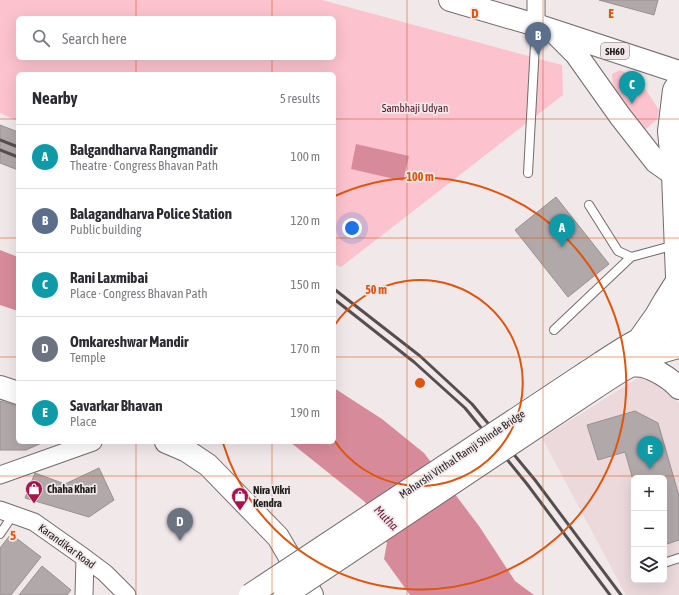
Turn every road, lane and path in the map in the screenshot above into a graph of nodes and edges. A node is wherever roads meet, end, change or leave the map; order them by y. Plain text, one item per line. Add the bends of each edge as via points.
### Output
1 (450, 0) edge
2 (536, 0) edge
3 (543, 27) junction
4 (679, 72) edge
5 (679, 82) edge
6 (528, 173) dead end
7 (673, 174) junction
8 (589, 205) dead end
9 (676, 245) junction
10 (631, 256) junction
11 (678, 281) junction
12 (679, 326) edge
13 (554, 330) dead end
14 (639, 339) junction
15 (679, 347) edge
16 (630, 365) junction
17 (592, 379) junction
18 (0, 387) edge
19 (679, 388) edge
20 (16, 392) edge
21 (87, 444) edge
22 (171, 444) edge
23 (0, 475) edge
24 (7, 512) edge
25 (0, 534) edge
26 (85, 558) junction
27 (679, 558) edge
28 (667, 563) edge
29 (84, 595) edge
30 (127, 595) edge
31 (250, 595) edge
32 (285, 595) edge
33 (312, 595) edge

1 - 3 street, SH60
2 - 3 street
3 - 4 street, SH60
3 - 6 lane
3 - 7 street via 576,54 656,162
5 - 7 street via 674,90 669,131
7 - 9 street
8 - 10 lane via 618,251
9 - 10 lane
9 - 11 street
10 - 13 lane
11 - 12 street
11 - 14 street
12 - 14 street, Maharshi Vitthal Ramji Shinde Bridge via 664,328
14 - 17 street, Maharshi Vitthal Ramji Shinde Bridge via 612,355
15 - 16 street, Maharshi Vitthal Ramji Shinde Bridge
16 - 17 street, Maharshi Vitthal Ramji Shinde Bridge
16 - 19 street via 642,366 658,373
17 - 31 street, Maharshi Vitthal Ramji Shinde Bridge, bridge
17 - 32 street, Maharshi Vitthal Ramji Shinde Bridge, bridge
18 - 20 street
21 - 23 street
22 - 33 street via 208,465 278,537
24 - 25 lane
24 - 26 street, Karandikar Road via 34,522
26 - 29 street
26 - 30 street, Karandikar Road
27 - 28 lane

